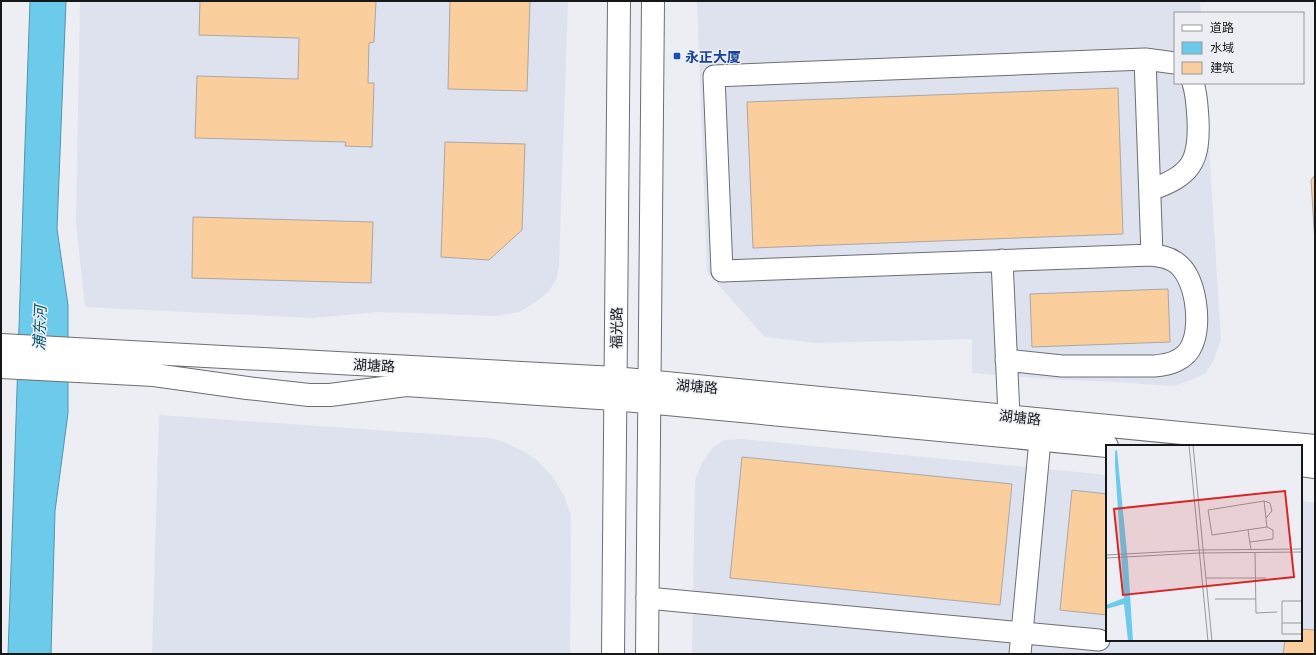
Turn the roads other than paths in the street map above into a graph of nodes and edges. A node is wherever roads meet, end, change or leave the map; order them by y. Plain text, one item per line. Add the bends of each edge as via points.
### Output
1 (619, 1) edge
2 (653, 1) edge
3 (1145, 59) junction
4 (1174, 63) edge
5 (1193, 84) edge
6 (1150, 190) junction
7 (1152, 255) junction
8 (1002, 260) junction
9 (2, 345) edge
10 (1006, 360) junction
11 (1, 367) edge
12 (615, 389) junction
13 (650, 392) junction
14 (1008, 416) junction
15 (1040, 440) junction
16 (1106, 446) edge
17 (1315, 446) edge
18 (1302, 465) edge
19 (1315, 467) edge
20 (648, 598) junction
21 (1022, 633) junction
22 (1099, 640) dead end
23 (612, 654) edge
24 (647, 654) edge
25 (1020, 654) edge

1 - 12 main road, 福光路
2 - 13 main road
3 - 4 lane
3 - 6 lane
3 - 8 lane via 714,76 722,270
5 - 6 lane via 1197,93 1198,138 1191,165 1170,182
6 - 7 lane
7 - 8 lane
7 - 10 lane via 1176,262 1185,271 1194,296 1196,319 1192,346 1175,362 1165,366 1062,366
8 - 10 lane
9 - 12 main road, 湖塘路
10 - 14 lane
11 - 12 main road, 湖塘路 via 154,375 309,395 330,395 406,385
12 - 13 main road, 湖塘路
12 - 23 main road, 福光路
13 - 14 main road, 湖塘路
13 - 15 main road, 湖塘路
13 - 20 main road
14 - 17 main road, 湖塘路
15 - 16 main road, 湖塘路
15 - 21 lane
18 - 19 main road
20 - 21 lane
20 - 24 main road
21 - 22 lane
21 - 25 lane

